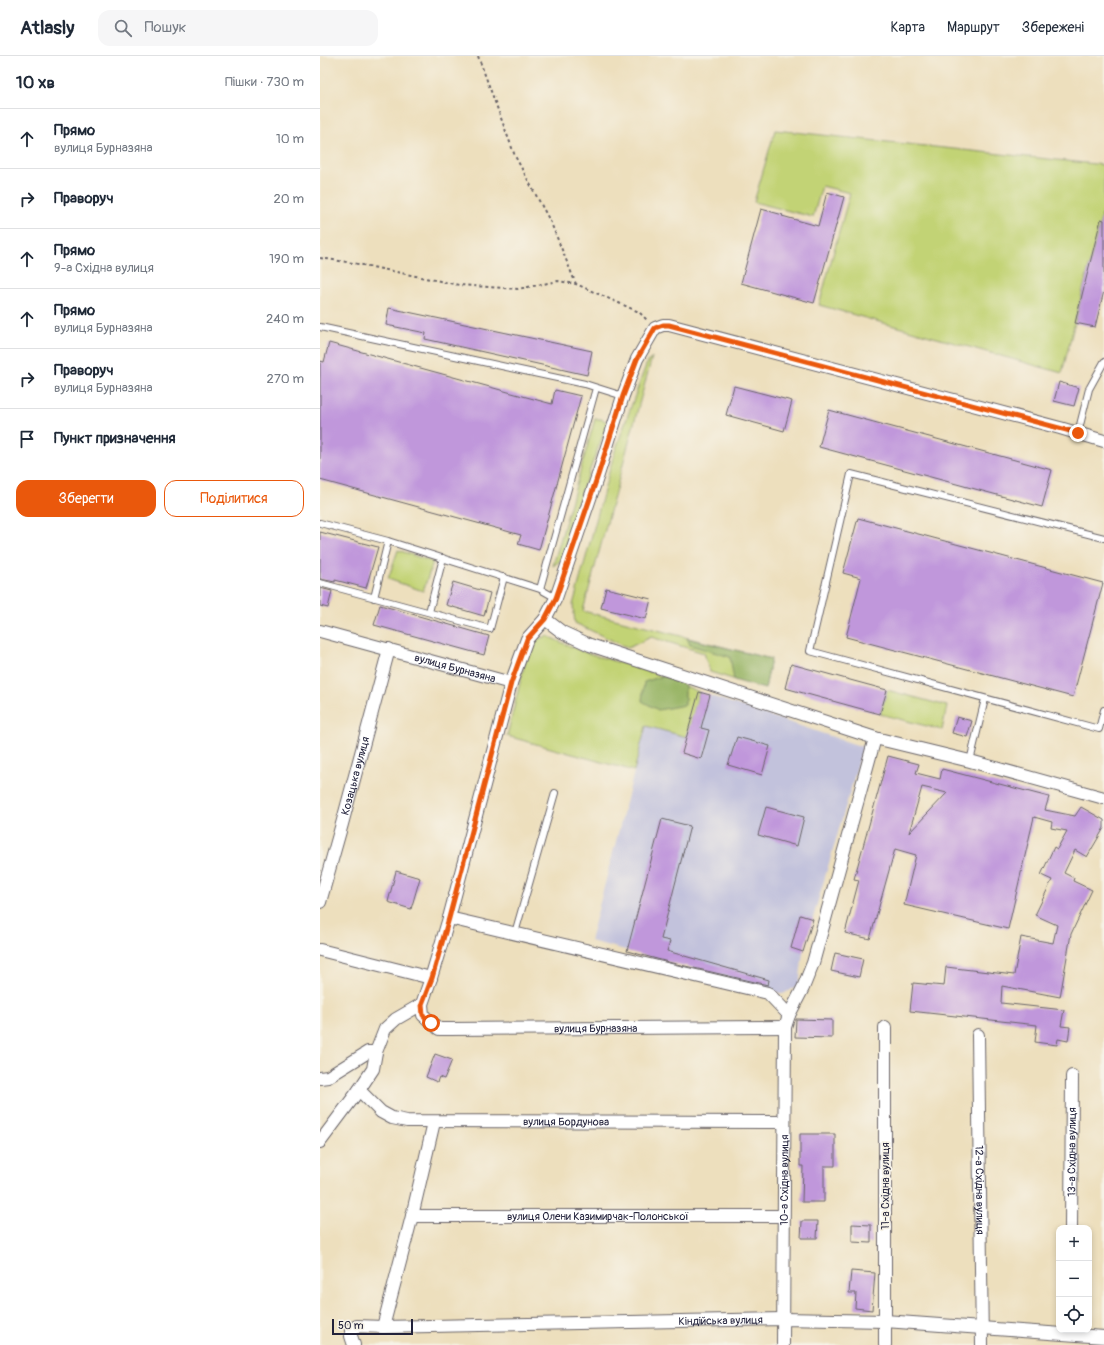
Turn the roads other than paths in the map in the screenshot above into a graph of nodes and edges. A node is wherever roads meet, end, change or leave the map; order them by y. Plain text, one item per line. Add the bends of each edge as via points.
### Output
1 (320, 327) edge
2 (1104, 362) edge
3 (596, 388) junction
4 (623, 396) junction
5 (1078, 433) junction
6 (1104, 441) edge
7 (320, 523) edge
8 (1104, 538) edge
9 (388, 541) junction
10 (443, 558) junction
11 (504, 576) junction
12 (320, 583) edge
13 (540, 588) junction
14 (374, 598) junction
15 (556, 598) junction
16 (429, 612) junction
17 (545, 619) junction
18 (320, 631) edge
19 (389, 650) junction
20 (511, 683) junction
21 (985, 699) junction
22 (1104, 710) edge
23 (875, 738) junction
24 (970, 761) junction
25 (555, 793) dead end
26 (1104, 798) edge
27 (320, 902) edge
28 (449, 918) junction
29 (515, 933) junction
30 (320, 950) edge
31 (432, 978) junction
32 (422, 1004) junction
33 (789, 1015) junction
34 (784, 1027) junction
35 (885, 1027) dead end
36 (978, 1035) dead end
37 (376, 1052) junction
38 (1072, 1076) dead end
39 (320, 1078) edge
40 (359, 1090) junction
41 (434, 1122) junction
42 (783, 1122) junction
43 (320, 1142) edge
44 (412, 1216) junction
45 (783, 1216) junction
46 (1071, 1225) edge
47 (783, 1319) junction
48 (885, 1322) junction
49 (383, 1327) junction
50 (982, 1327) junction
51 (1071, 1336) edge
52 (1104, 1337) edge
53 (354, 1343) edge
54 (783, 1345) edge
55 (885, 1345) edge
56 (982, 1345) edge

1 - 3 lane
2 - 5 lane via 1089,389
3 - 4 lane
3 - 13 lane
4 - 5 street, вулиця Бурназяна via 637,359 655,328 669,325
4 - 15 street, вулиця Бурназяна
5 - 6 street
7 - 9 lane
8 - 21 lane via 850,474 810,651
9 - 10 lane
9 - 14 lane
10 - 11 lane
10 - 16 lane
11 - 13 lane
11 - 16 lane via 490,629
12 - 14 lane
13 - 15 lane
14 - 16 lane
15 - 17 street, вулиця Бурназяна
17 - 20 street, вулиця Бурназяна via 527,639
17 - 23 street via 562,632 590,645
18 - 19 street, вулиця Бурназяна
19 - 20 street, вулиця Бурназяна
19 - 27 street, Козацька вулиця
20 - 28 street
21 - 22 lane via 1099,729
21 - 24 lane
23 - 24 street
23 - 33 street, 10-а Східна вулиця via 812,963
24 - 26 street
25 - 29 lane
28 - 29 street
28 - 31 street
29 - 33 street via 768,993
30 - 31 street
31 - 32 street
32 - 34 street, вулиця Бурназяна via 423,1015 427,1019 439,1029 450,1030
32 - 37 street via 396,1019 386,1029
33 - 34 street, 10-а Східна вулиця
34 - 42 street, 10-а Східна вулиця
35 - 48 street, 11-а Східна вулиця
36 - 50 street, 12-а Східна вулиця
37 - 39 street via 368,1052 328,1077
37 - 40 street via 373,1069
38 - 46 street, 13-а Східна вулиця
40 - 41 street, вулиця Бордунова via 381,1112 392,1118
40 - 43 street
41 - 42 street, вулиця Бордунова
41 - 44 street
42 - 45 street, 10-а Східна вулиця
44 - 45 street, вулиця Олени Казимирчак-Полонської
44 - 49 street
45 - 47 street, 10-а Східна вулиця
47 - 48 street, Кіндійська вулиця
47 - 49 street, Кіндійська вулиця
47 - 54 street, 10-а Східна вулиця
48 - 50 street, Кіндійська вулиця
48 - 55 street, 11-а Східна вулиця
49 - 53 street, Кіндійська вулиця via 354,1327 350,1332
50 - 51 street, Кіндійська вулиця
50 - 56 street, 12-а Східна вулиця
51 - 52 street, Кіндійська вулиця

